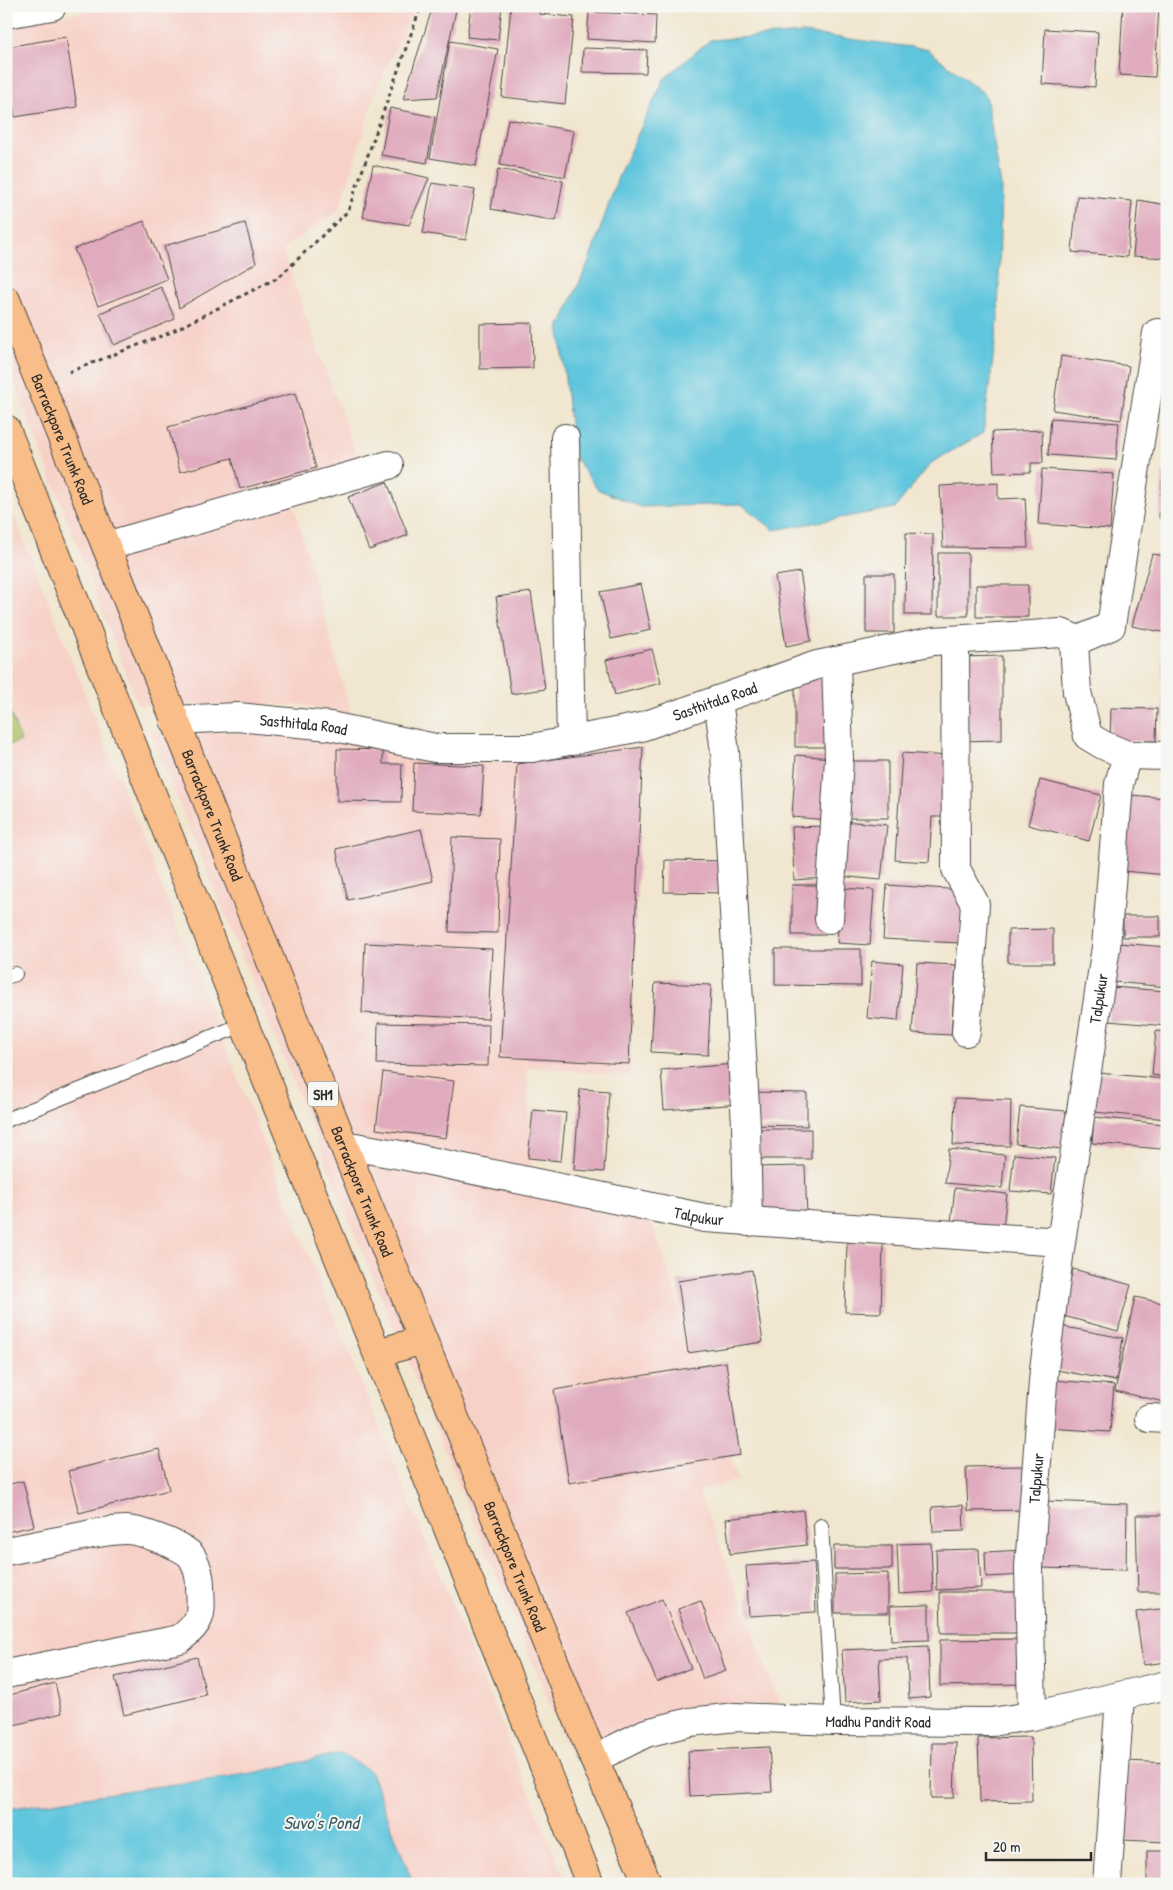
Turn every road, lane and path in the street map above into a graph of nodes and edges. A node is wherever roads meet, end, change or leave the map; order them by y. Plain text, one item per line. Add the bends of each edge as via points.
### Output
1 (52, 6) edge
2 (421, 6) edge
3 (6, 14) edge
4 (6, 300) edge
5 (1167, 334) edge
6 (41, 383) junction
7 (6, 429) edge
8 (565, 438) dead end
9 (389, 465) dead end
10 (106, 546) junction
11 (954, 640) junction
12 (1074, 642) junction
13 (836, 661) junction
14 (718, 700) junction
15 (174, 720) junction
16 (571, 741) junction
17 (1127, 755) junction
18 (1167, 756) edge
19 (830, 919) dead end
20 (244, 1024) junction
21 (966, 1032) dead end
22 (6, 1120) edge
23 (344, 1145) junction
24 (748, 1222) junction
25 (1061, 1242) junction
26 (423, 1340) junction
27 (378, 1353) junction
28 (821, 1526) dead end
29 (6, 1551) edge
30 (6, 1674) edge
31 (1167, 1685) edge
32 (1120, 1697) junction
33 (1032, 1716) junction
34 (833, 1721) junction
35 (594, 1759) junction
36 (590, 1884) edge
37 (648, 1884) edge
38 (1107, 1884) edge

1 - 3 street
2 - 6 path via 348,211 279,277 170,333
4 - 6 main road, Barrackpore Trunk Road / SH1
5 - 12 street via 1157,333 1111,626
6 - 10 main road, Barrackpore Trunk Road / SH1
7 - 20 main road
8 - 16 street
9 - 10 street
10 - 15 main road, Barrackpore Trunk Road / SH1
11 - 12 street, Sasthitala Road via 1061,633 1072,637
11 - 13 street, Sasthitala Road
11 - 21 street via 956,869 975,904
12 - 17 street via 1077,692 1088,736
13 - 14 street, Sasthitala Road
13 - 19 street via 839,759
14 - 16 street, Sasthitala Road via 641,727
14 - 24 street via 725,752 746,1125
15 - 16 street, Sasthitala Road via 237,717 330,726 435,748 532,748
15 - 23 main road, Barrackpore Trunk Road / SH1
17 - 18 street
17 - 25 street, Talpukur via 1119,784 1106,947
20 - 22 lane
20 - 27 main road
23 - 24 street, Talpukur via 706,1218
23 - 26 main road, Barrackpore Trunk Road / SH1
24 - 25 street, Talpukur
25 - 33 street, Talpukur via 1044,1369 1029,1567
26 - 27 main road
26 - 35 main road, Barrackpore Trunk Road / SH1
27 - 36 main road
28 - 34 lane
29 - 30 street via 107,1531 128,1530 164,1540 191,1556 200,1576 201,1612 193,1628 180,1638
31 - 32 street, Madhu Pandit Road
32 - 33 street, Madhu Pandit Road
32 - 38 street
33 - 34 street, Madhu Pandit Road via 991,1722
34 - 35 street, Madhu Pandit Road via 736,1717 690,1722 646,1732
35 - 37 main road, Barrackpore Trunk Road / SH1

